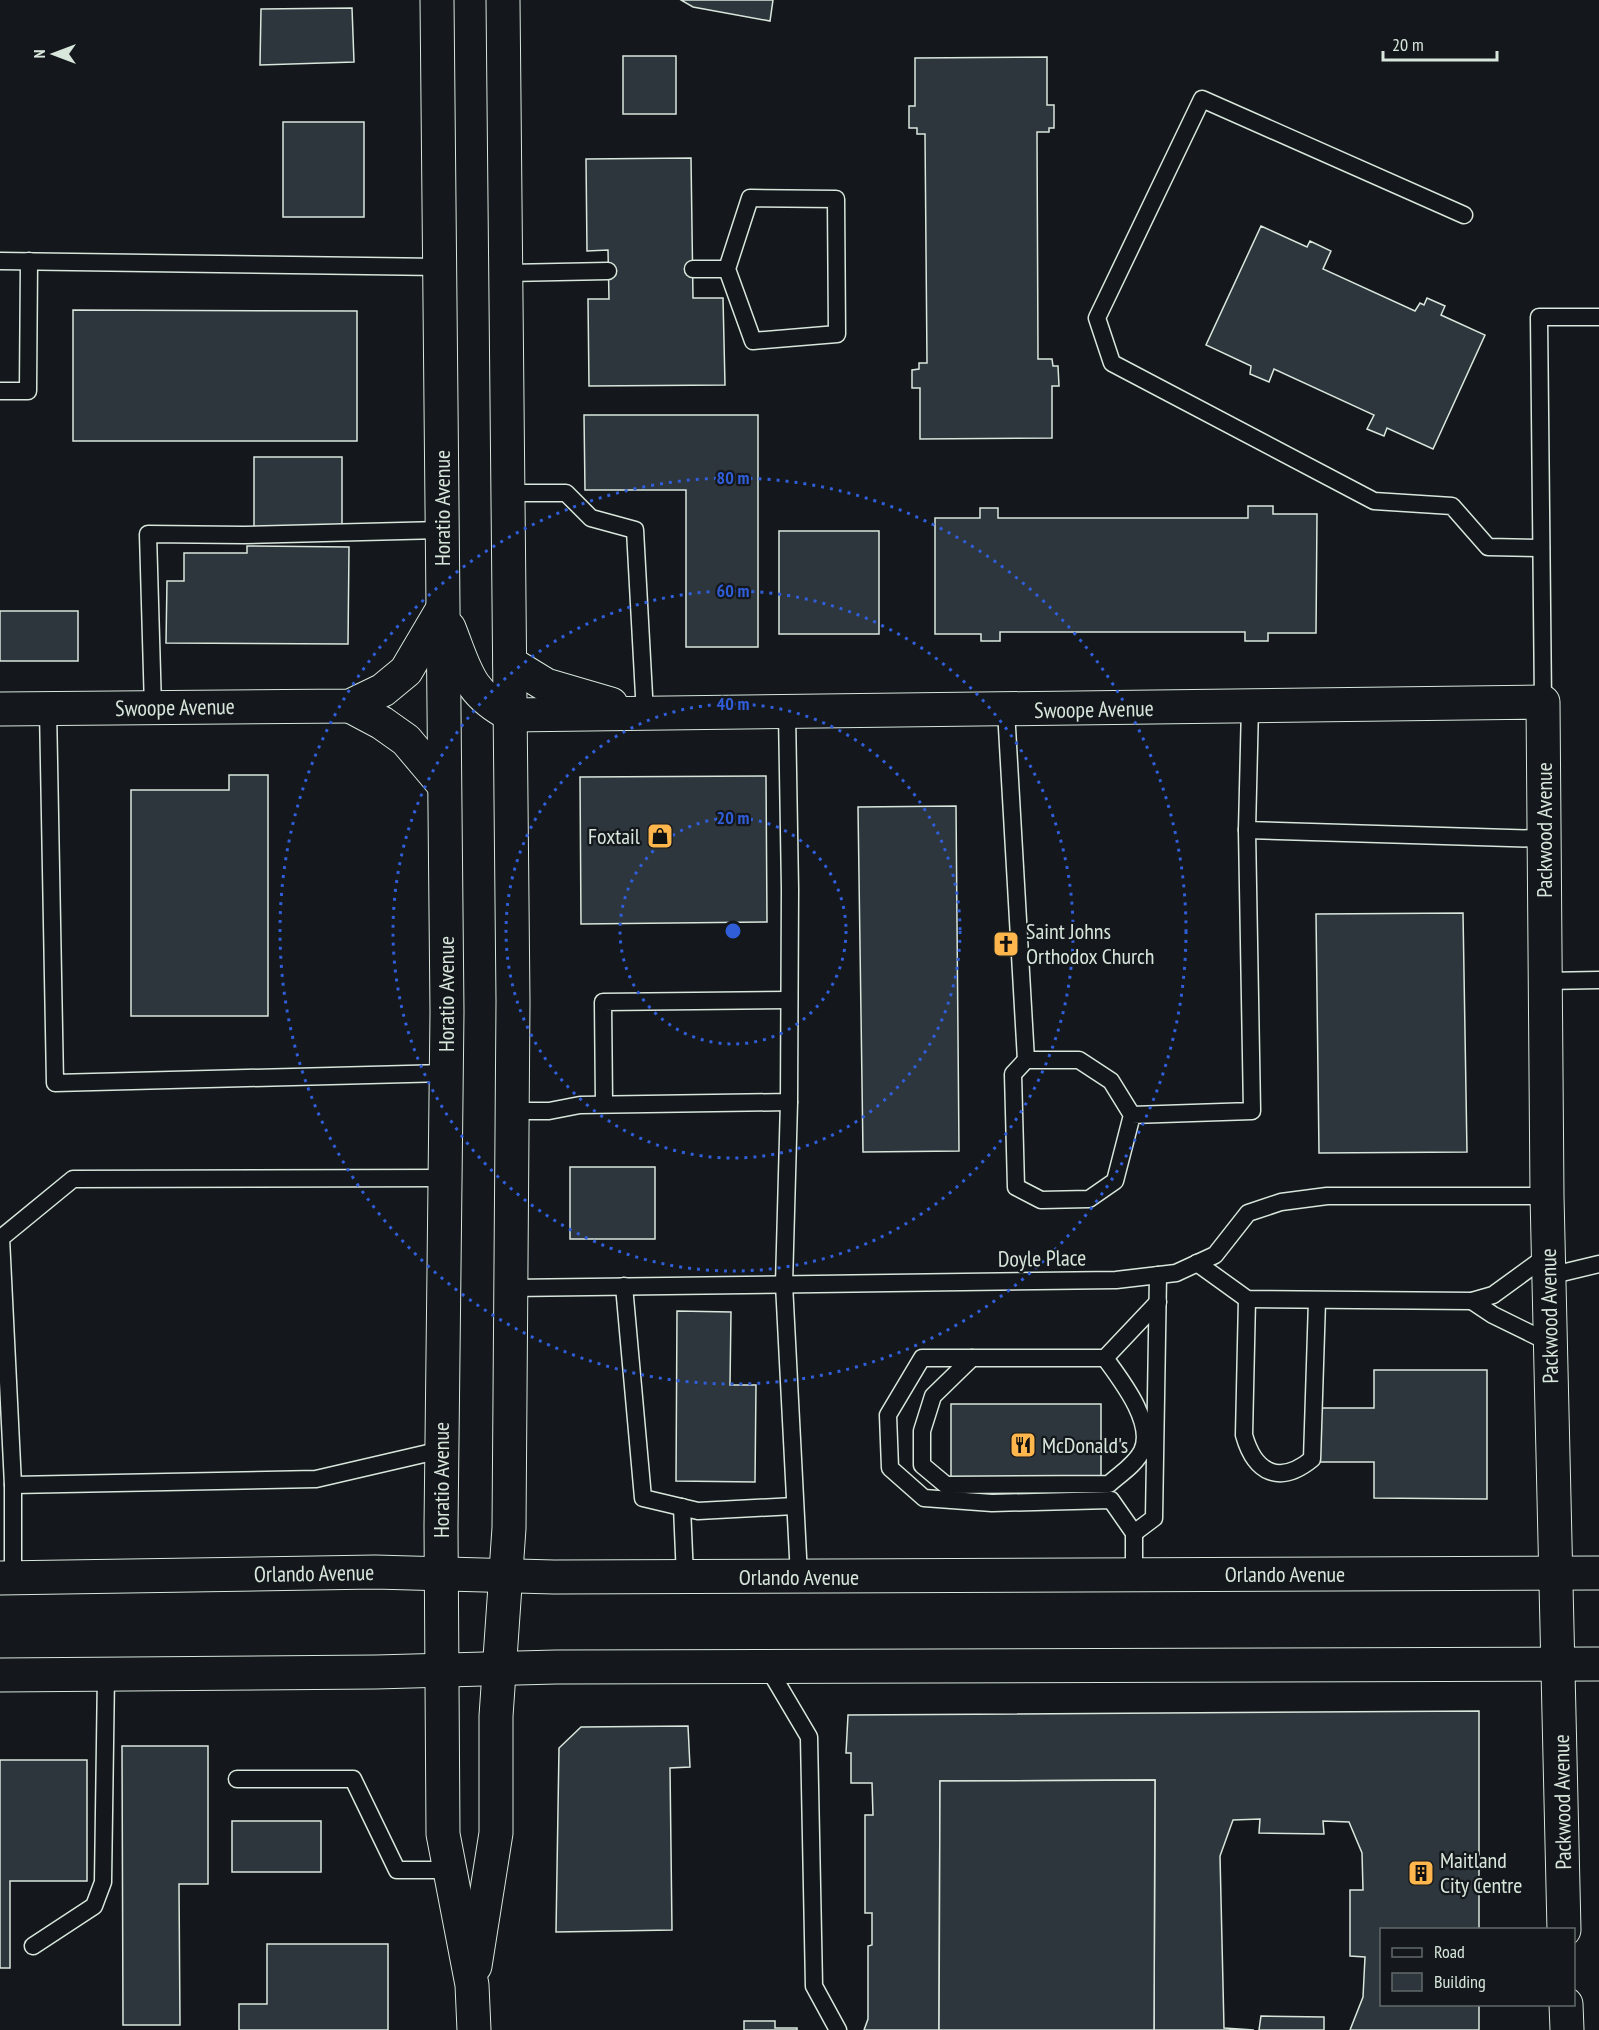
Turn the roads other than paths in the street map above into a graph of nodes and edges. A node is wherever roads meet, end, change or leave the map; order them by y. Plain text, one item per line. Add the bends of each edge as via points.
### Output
1 (437, 0) edge
2 (503, 0) edge
3 (1464, 214) dead end
4 (0, 261) edge
5 (29, 261) junction
6 (440, 267) junction
7 (693, 269) dead end
8 (727, 269) junction
9 (608, 271) dead end
10 (505, 273) junction
11 (1599, 317) edge
12 (0, 391) edge
13 (508, 493) junction
14 (441, 530) junction
15 (1541, 548) junction
16 (442, 610) junction
17 (510, 663) junction
18 (1543, 702) junction
19 (350, 706) junction
20 (1250, 706) junction
21 (153, 708) junction
22 (0, 709) edge
23 (48, 709) junction
24 (1006, 710) junction
25 (787, 712) junction
26 (645, 714) junction
27 (511, 715) junction
28 (444, 784) junction
29 (1247, 830) junction
30 (1545, 839) junction
31 (1599, 980) edge
32 (1546, 981) junction
33 (789, 1000) junction
34 (1026, 1060) junction
35 (446, 1073) junction
36 (789, 1102) junction
37 (604, 1104) junction
38 (512, 1111) junction
39 (1132, 1115) junction
40 (444, 1178) junction
41 (1547, 1196) junction
42 (1197, 1263) junction
43 (1599, 1264) edge
44 (1549, 1266) junction
45 (1158, 1275) junction
46 (784, 1284) junction
47 (624, 1286) junction
48 (511, 1287) junction
49 (1247, 1299) junction
50 (1317, 1301) junction
51 (1472, 1301) junction
52 (1158, 1302) junction
53 (1550, 1343) junction
54 (972, 1358) junction
55 (1105, 1358) junction
56 (441, 1450) junction
57 (13, 1485) junction
58 (794, 1506) junction
59 (682, 1507) junction
60 (1134, 1533) junction
61 (1555, 1573) junction
62 (1599, 1573) edge
63 (441, 1574) junction
64 (1134, 1575) junction
65 (505, 1576) junction
66 (799, 1576) junction
67 (685, 1577) junction
68 (7, 1578) edge
69 (1599, 1664) edge
70 (1558, 1665) junction
71 (767, 1666) junction
72 (499, 1669) junction
73 (443, 1670) junction
74 (105, 1674) junction
75 (0, 1675) edge
76 (237, 1779) dead end
77 (448, 1870) junction
78 (1564, 1928) edge
79 (33, 1946) dead end
80 (471, 1985) junction
81 (1566, 2006) edge
82 (474, 2030) edge
83 (838, 2030) edge
84 (1567, 2030) edge

1 - 6 main road, Horatio Avenue
2 - 10 main road, Horatio Avenue
3 - 15 lane via 1202,99 1097,318 1112,363 1374,501 1452,506 1488,548
4 - 5 lane
5 - 6 lane
5 - 12 lane via 28,391
6 - 14 main road, Horatio Avenue
7 - 8 lane
8 - 8 lane via 753,341 837,334 836,199 750,198
9 - 10 lane
10 - 13 main road, Horatio Avenue
11 - 15 lane via 1539,317
13 - 17 main road, Horatio Avenue
13 - 26 lane via 566,493 591,518 635,530
14 - 16 main road, Horatio Avenue
14 - 21 lane via 148,534
15 - 18 lane
16 - 19 main road, Swoope Avenue via 406,671 383,690
16 - 27 main road via 471,685 491,705
16 - 28 main road, Horatio Avenue
17 - 26 main road, Swoope Avenue via 546,685
17 - 27 main road, Horatio Avenue
18 - 20 main road, Swoope Avenue
18 - 30 main road, Packwood Avenue
19 - 21 main road, Swoope Avenue
19 - 28 main road, Swoope Avenue via 406,740
20 - 24 main road, Swoope Avenue
20 - 29 lane
21 - 23 main road, Swoope Avenue
22 - 23 main road, Swoope Avenue
23 - 35 lane via 55,1083
24 - 25 main road, Swoope Avenue
24 - 34 lane
25 - 26 main road, Swoope Avenue
25 - 33 lane
26 - 27 main road, Swoope Avenue
27 - 38 main road, Horatio Avenue
28 - 35 main road, Horatio Avenue
29 - 30 lane
29 - 39 lane via 1252,1111
30 - 32 main road, Packwood Avenue
31 - 32 lane
32 - 41 main road, Packwood Avenue
33 - 36 lane
33 - 37 lane via 603,1002
34 - 39 lane via 1079,1060 1111,1082
34 - 39 lane via 1013,1074 1016,1187 1041,1200 1089,1199 1115,1181
35 - 40 main road, Horatio Avenue
36 - 37 lane
36 - 46 lane
37 - 38 lane
38 - 48 main road, Horatio Avenue
40 - 56 main road, Horatio Avenue
40 - 57 lane via 73,1179 1,1238
41 - 42 lane, Doyle Place via 1327,1196 1281,1202 1248,1213 1215,1255
41 - 44 main road, Packwood Avenue
42 - 45 lane, Doyle Place via 1176,1273
42 - 49 lane
43 - 44 lane
44 - 51 lane via 1493,1295
44 - 53 main road, Packwood Avenue
45 - 46 lane, Doyle Place via 1116,1280
45 - 52 lane
46 - 47 lane, Doyle Place
46 - 58 lane
47 - 48 lane, Doyle Place
47 - 59 lane via 643,1498
48 - 65 main road, Horatio Avenue
49 - 50 lane
49 - 50 lane via 1244,1435 1249,1454 1263,1469 1283,1474 1298,1470 1312,1459
50 - 51 lane
51 - 53 lane
52 - 55 lane
52 - 60 lane via 1154,1518
53 - 61 main road, Packwood Avenue
54 - 55 lane
54 - 55 lane via 933,1396 922,1431 922,1465 945,1485 1109,1484 1143,1449 1143,1425 1130,1391
54 - 60 lane via 922,1358 888,1415 890,1468 924,1498 992,1503 1111,1500
56 - 57 lane via 316,1479
56 - 63 main road, Horatio Avenue
57 - 68 lane
58 - 59 lane via 698,1511
58 - 66 lane
59 - 67 lane
60 - 64 lane
61 - 62 main road, Orlando Avenue
61 - 64 main road, Orlando Avenue
61 - 70 main road, Packwood Avenue
63 - 65 main road, Orlando Avenue
63 - 68 main road, Orlando Avenue
63 - 73 main road, Horatio Avenue
64 - 66 main road, Orlando Avenue
65 - 67 main road, Orlando Avenue
65 - 72 main road, Horatio Avenue
66 - 67 main road, Orlando Avenue
69 - 70 main road
70 - 71 main road
70 - 78 main road, Packwood Avenue
71 - 72 main road
71 - 83 lane via 809,1737 814,1986
72 - 73 main road
72 - 80 main road, Horatio Avenue via 496,1833
73 - 74 main road
73 - 77 main road, Horatio Avenue via 443,1834
74 - 75 main road
74 - 79 lane via 103,1882 94,1906
76 - 77 lane via 353,1779 398,1870
77 - 80 main road, Horatio Avenue
80 - 82 main road, Horatio Avenue
81 - 84 main road

